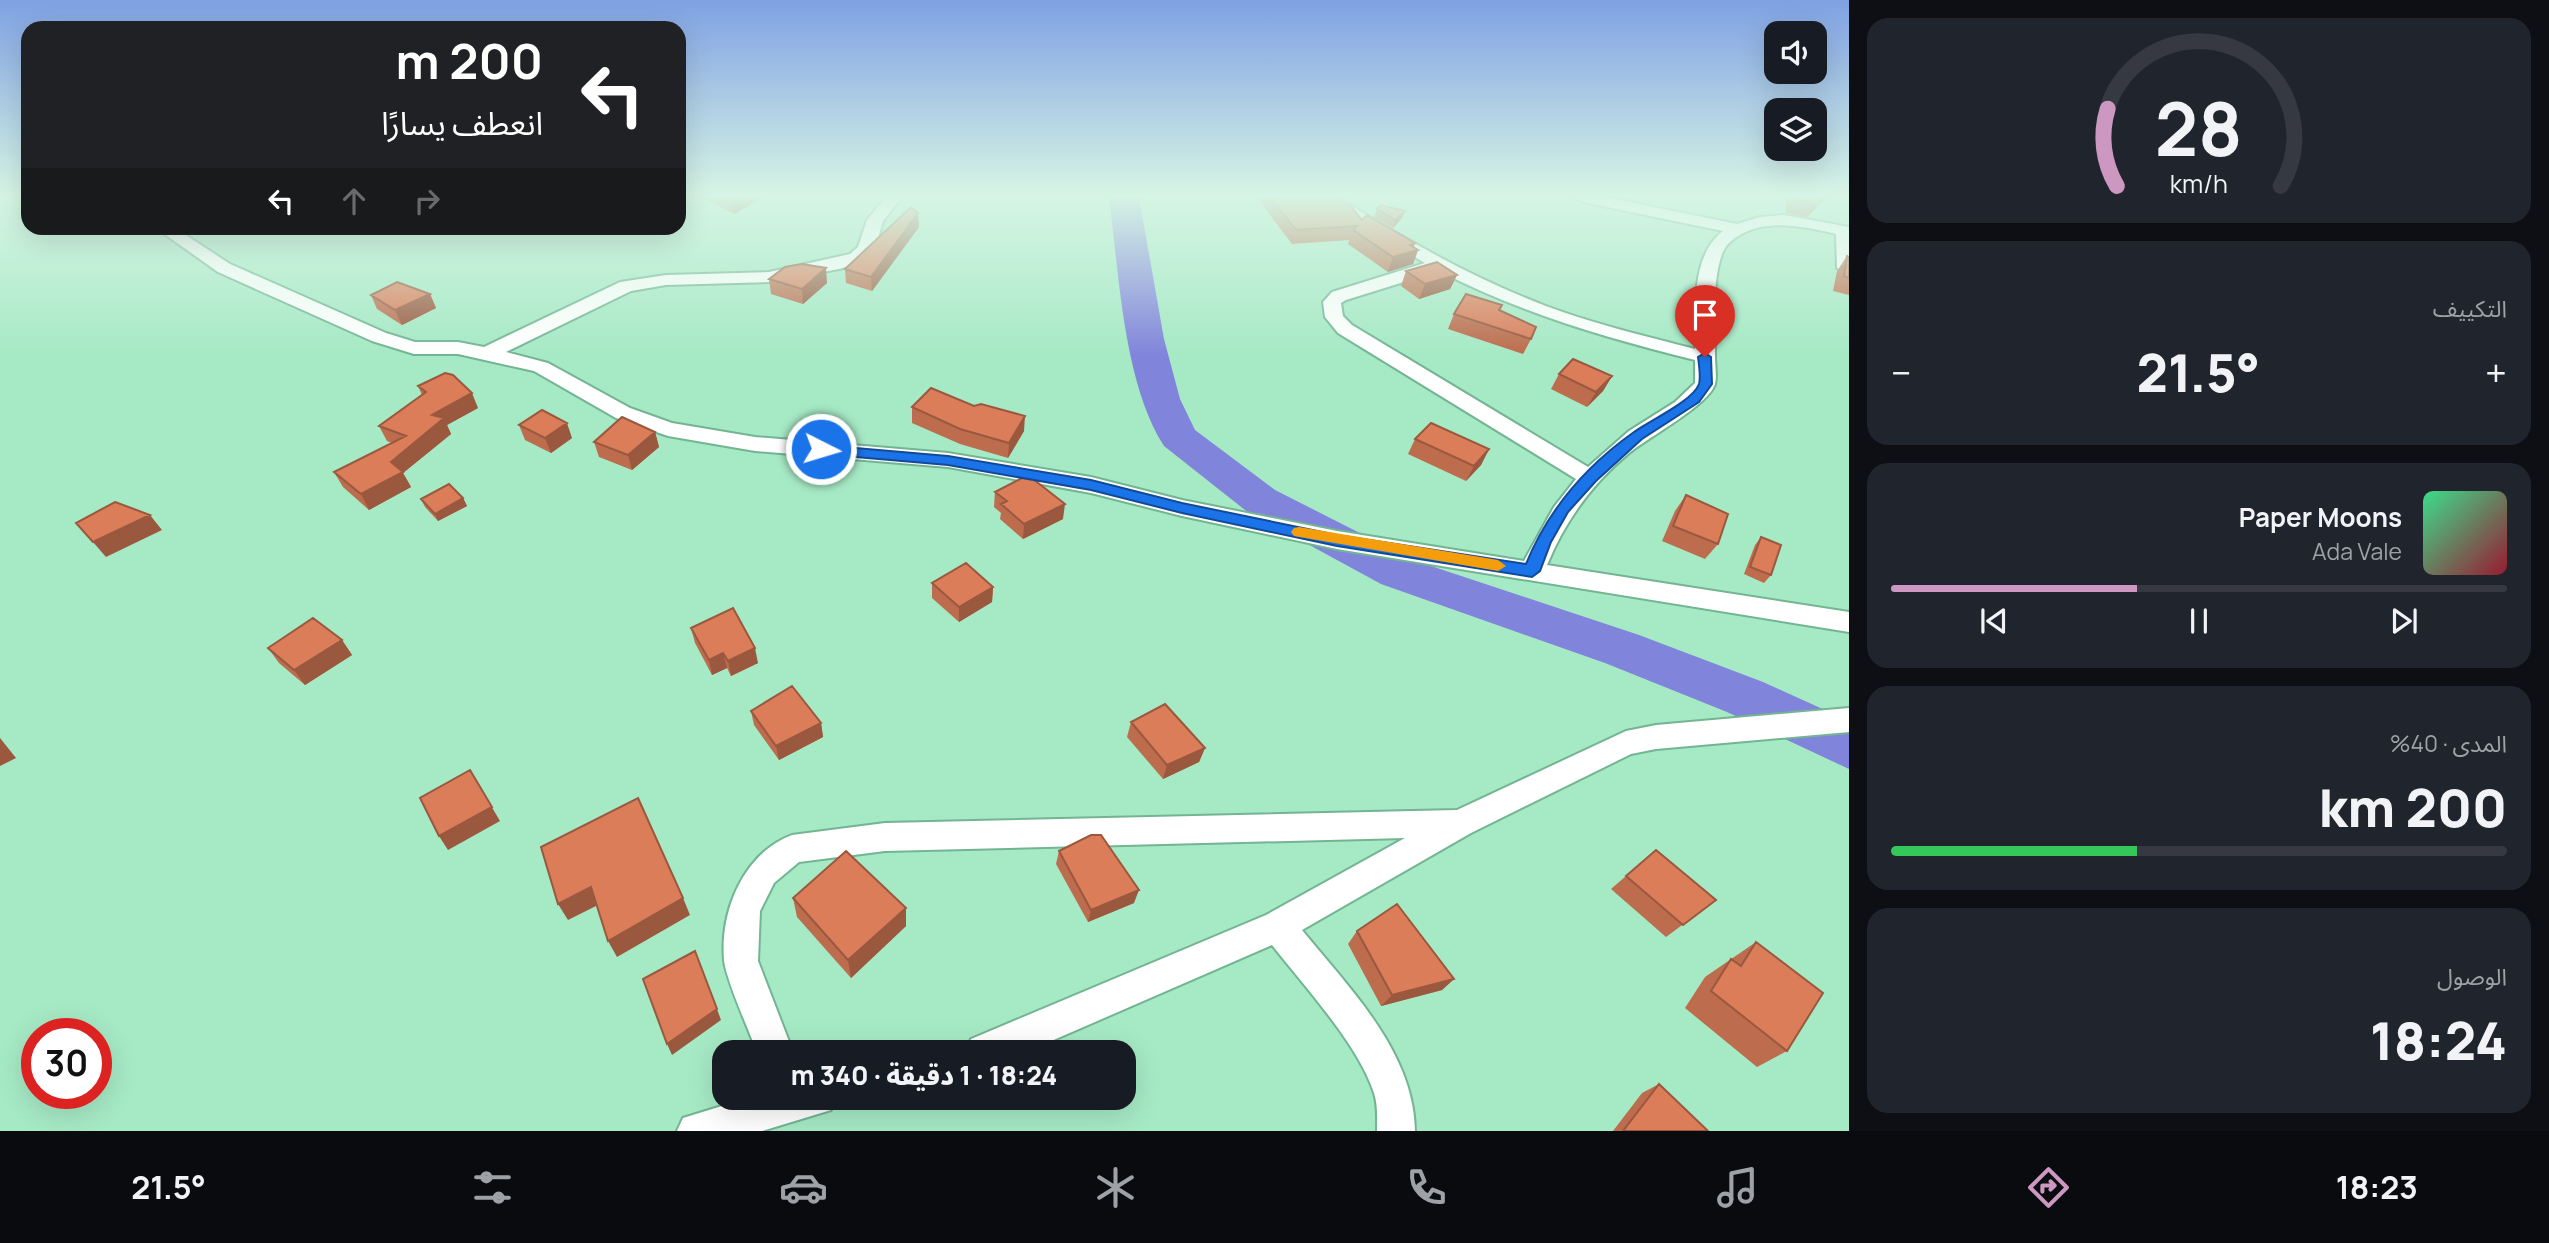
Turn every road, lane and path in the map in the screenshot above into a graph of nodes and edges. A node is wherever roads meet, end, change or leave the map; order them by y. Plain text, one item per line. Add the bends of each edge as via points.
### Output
1 (197, 250) edge
2 (865, 250) edge
3 (1418, 250) edge
4 (1714, 250) edge
5 (1847, 250) edge
6 (1442, 264) junction
7 (1849, 270) edge
8 (490, 352) junction
9 (1705, 357) junction
10 (1590, 478) junction
11 (1532, 571) junction
12 (1849, 622) edge
13 (1849, 720) edge
14 (1460, 823) junction
15 (1278, 926) junction
16 (771, 1040) edge
17 (1012, 1040) edge
18 (766, 1110) edge
19 (696, 1131) edge
20 (1396, 1131) edge

1 - 8 street via 273,292 379,337 414,348
2 - 8 street via 856,258 769,278 666,280 626,286
3 - 6 street
4 - 9 street
5 - 7 street
6 - 9 street via 1513,300 1585,326
6 - 10 street via 1339,296 1332,302 1334,317 1387,356
8 - 11 street via 541,368 623,413 668,429 755,443 961,463 1091,485 1337,540
9 - 10 street via 1705,384 1695,399 1637,436
10 - 11 street via 1562,508
11 - 12 street
13 - 14 street via 1626,743
14 - 15 street
14 - 16 street via 886,838 792,849 763,873 744,909 741,961
15 - 17 street
15 - 20 street via 1370,1052 1391,1089
18 - 19 street

